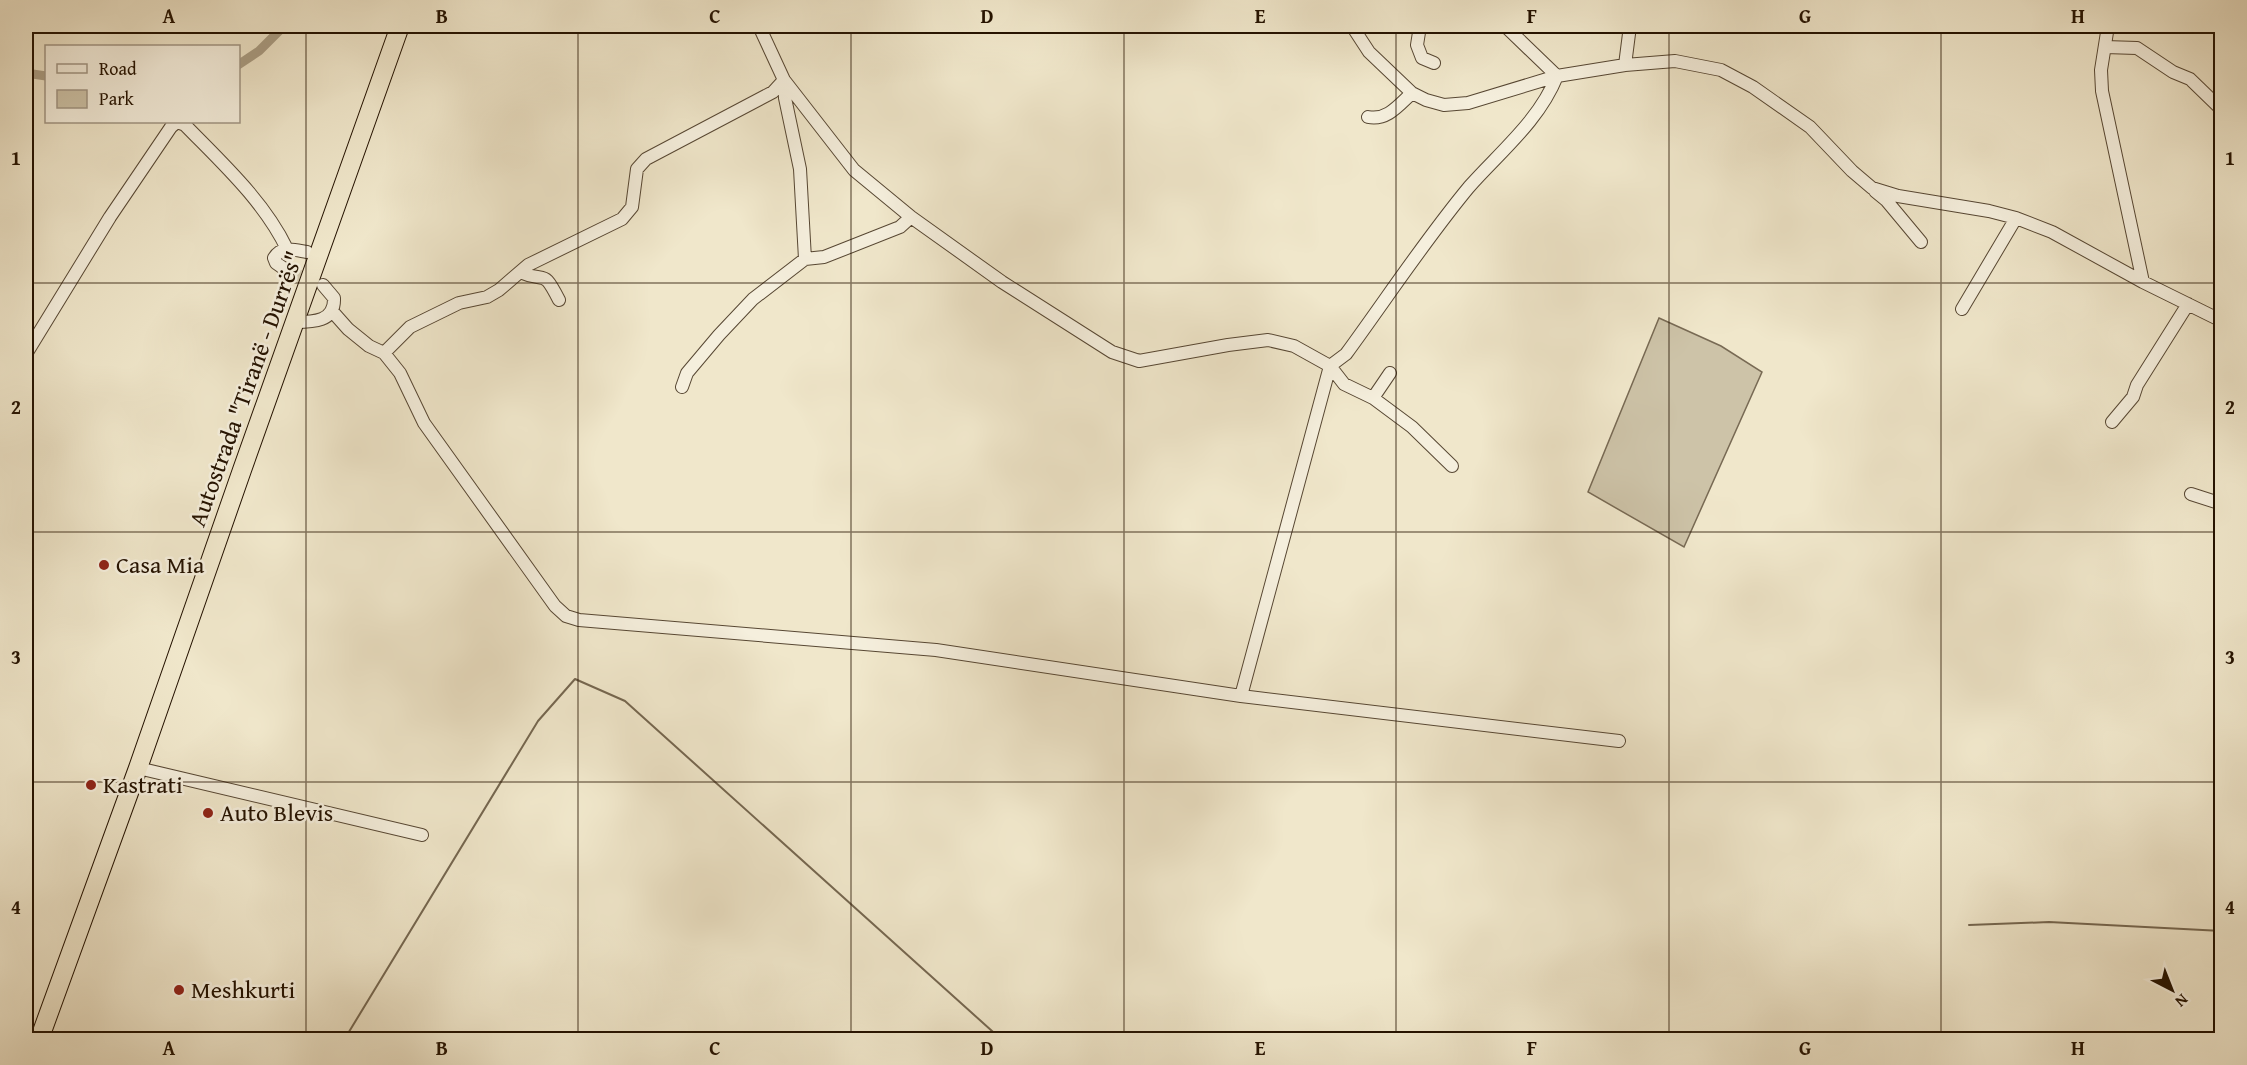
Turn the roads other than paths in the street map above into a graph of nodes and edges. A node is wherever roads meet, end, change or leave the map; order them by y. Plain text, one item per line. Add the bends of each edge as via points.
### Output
1 (388, 26) edge
2 (400, 26) edge
3 (759, 26) edge
4 (1352, 26) edge
5 (1420, 26) edge
6 (1505, 26) edge
7 (1630, 26) edge
8 (2108, 26) edge
9 (2105, 47) junction
10 (1434, 63) dead end
11 (1625, 65) junction
12 (1557, 76) junction
13 (784, 80) junction
14 (1412, 93) junction
15 (2222, 110) edge
16 (1368, 117) dead end
17 (176, 123) edge
18 (179, 123) edge
19 (1872, 188) junction
20 (911, 217) junction
21 (2016, 218) junction
22 (1921, 242) dead end
23 (287, 249) junction
24 (308, 252) junction
25 (805, 259) junction
26 (289, 272) tunnel mouth
27 (520, 272) junction
28 (2143, 282) junction
29 (323, 285) dead end
30 (559, 300) dead end
31 (2188, 303) junction
32 (1962, 309) dead end
33 (332, 311) junction
34 (2222, 321) edge
35 (295, 322) junction
36 (384, 353) junction
37 (26, 354) edge
38 (1330, 366) junction
39 (1390, 373) dead end
40 (682, 387) dead end
41 (1373, 398) junction
42 (2112, 422) dead end
43 (1452, 466) dead end
44 (2191, 494) dead end
45 (2222, 504) edge
46 (1240, 696) junction
47 (1619, 741) dead end
48 (138, 768) junction
49 (422, 835) dead end
50 (28, 1040) edge
51 (39, 1040) edge

1 - 24 highway, Autostrada "Tiranë - Durrës"
2 - 35 highway, Autostrada "Tiranë - Durrës"
3 - 13 street
4 - 14 street via 1369,52
5 - 10 street via 1417,45 1422,58
6 - 12 street
7 - 11 street
8 - 9 street
9 - 15 street via 2137,48 2190,79
9 - 28 street via 2102,91
11 - 12 street
11 - 19 street via 1675,61 1721,70 1754,87 1810,127
12 - 14 street via 1468,103 1444,105
12 - 38 street via 1549,96 1528,124 1469,187 1346,354
13 - 20 street via 854,170
13 - 25 street via 800,169
13 - 27 street via 773,92 646,159 637,169 632,207 622,219
14 - 16 street via 1393,112
17 - 37 street via 110,218
18 - 23 street via 224,165
19 - 21 street
19 - 22 street via 1887,200
20 - 25 street via 900,227 824,257
20 - 38 street via 1002,282 1126,358 1155,360 1268,340 1294,346
21 - 28 street via 2052,232
21 - 32 street
23 - 24 street
23 - 26 street via 274,258 279,267
24 - 50 highway, Autostrada "Tiranë - Durrës"
25 - 40 street via 753,298 687,373
27 - 30 street via 549,280
27 - 36 street via 487,297 459,303 410,327
28 - 31 street
29 - 33 street via 334,298
31 - 34 street
31 - 42 street via 2133,397
33 - 35 street via 316,322
33 - 36 street via 362,340
35 - 48 highway, Autostrada "Tiranë - Durrës"
36 - 46 street via 400,373 424,423 566,616 936,650
38 - 41 street via 1344,384
38 - 46 street
39 - 41 street
41 - 43 street via 1412,427
44 - 45 street
46 - 47 street
48 - 49 street
48 - 51 highway, Autostrada "Tiranë - Durrës"

